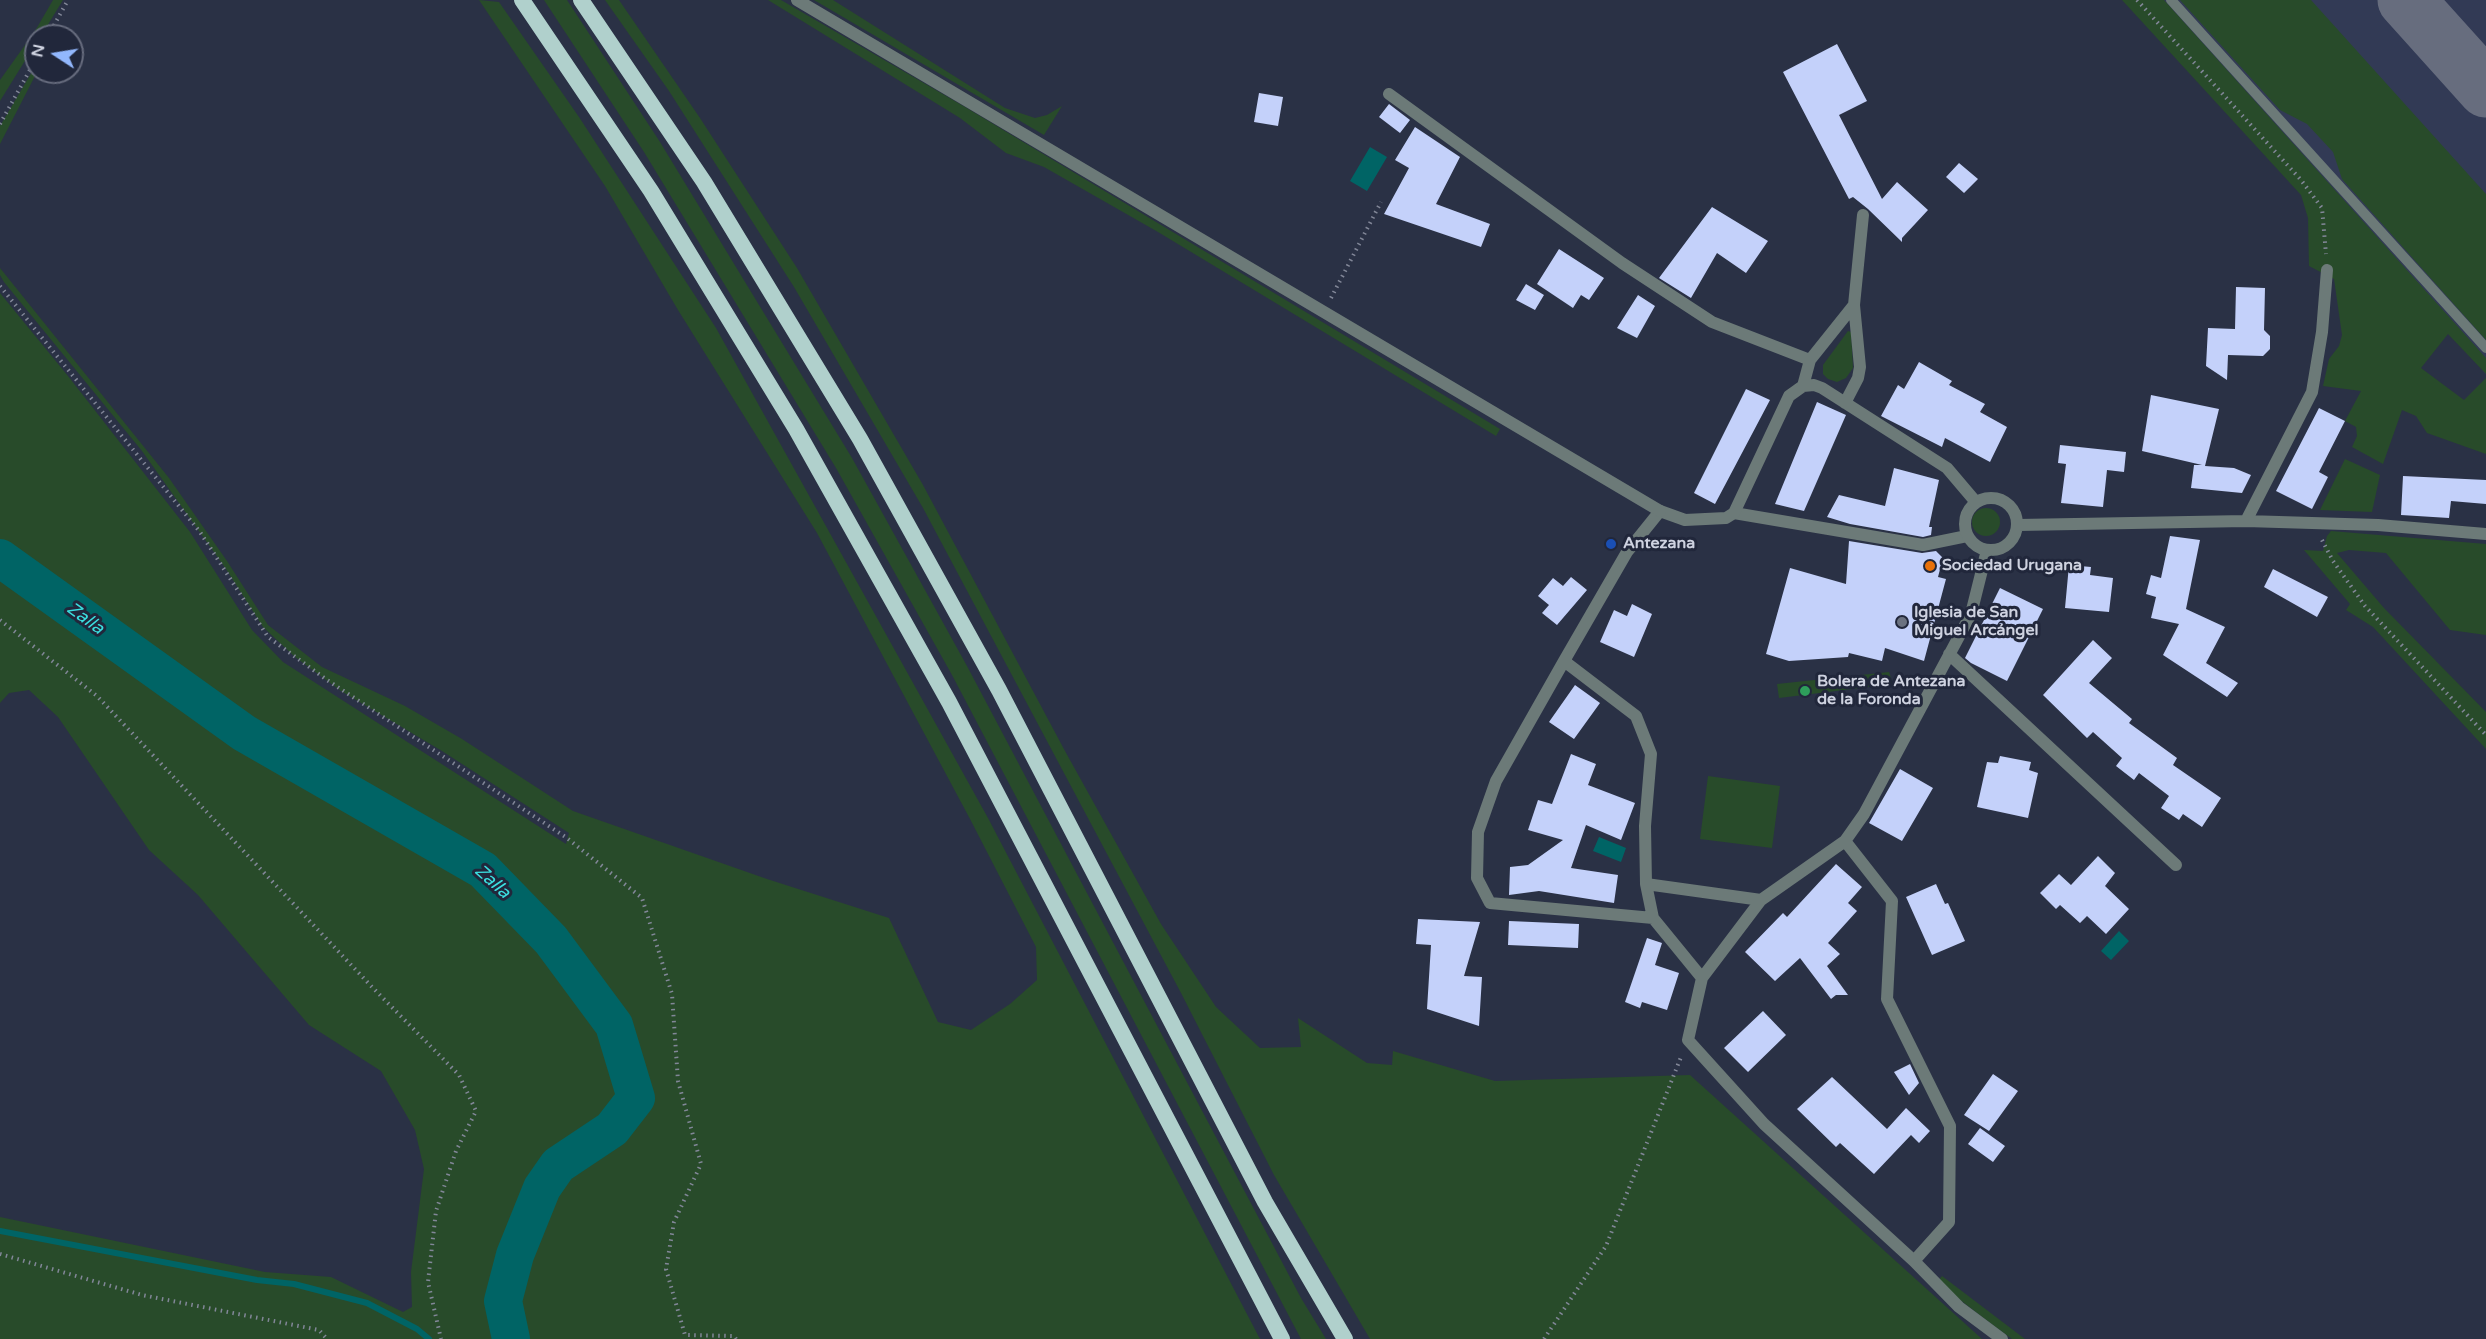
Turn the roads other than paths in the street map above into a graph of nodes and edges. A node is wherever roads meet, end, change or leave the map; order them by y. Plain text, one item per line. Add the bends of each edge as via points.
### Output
1 (522, 0) edge
2 (581, 0) edge
3 (797, 0) edge
4 (2171, 0) edge
5 (1389, 94) dead end
6 (1863, 215) dead end
7 (2327, 270) road end
8 (1854, 305) junction
9 (2486, 348) edge
10 (1810, 360) junction
11 (1803, 386) junction
12 (1845, 403) junction
13 (1975, 501) junction
14 (1660, 511) junction
15 (1734, 513) junction
16 (2246, 521) junction
17 (2018, 525) junction
18 (2486, 534) edge
19 (1967, 536) junction
20 (1987, 550) junction
21 (1949, 654) junction
22 (1564, 661) junction
23 (1845, 841) junction
24 (2176, 865) dead end
25 (1646, 884) junction
26 (1761, 900) junction
27 (1653, 918) junction
28 (1702, 978) junction
29 (1914, 1261) junction
30 (1282, 1339) edge
31 (1345, 1339) edge
32 (2002, 1339) edge

1 - 30 highway via 651,191 796,429 955,712
2 - 31 highway via 704,182 860,439 999,690 1265,1202
3 - 14 street
4 - 9 lane
5 - 10 street via 1622,263 1712,322
6 - 8 street
7 - 16 street via 2312,392
8 - 10 street
8 - 12 street via 1860,366
10 - 11 street
11 - 12 street via 1822,388
11 - 15 street via 1789,396
12 - 13 street via 1947,468
13 - 17 street via 1989,496 2004,500 2014,510
13 - 19 street via 1964,524
14 - 15 street via 1685,520 1726,518
14 - 22 street via 1627,552
15 - 19 street via 1923,545
16 - 17 street
16 - 18 street via 2378,525
17 - 20 street via 2008,544 1998,550
19 - 20 street via 1975,546
20 - 21 street via 1971,614
21 - 23 street via 1864,814
21 - 24 street
22 - 25 street via 1636,716 1652,754 1645,826
22 - 27 street via 1496,781 1478,832 1477,878 1490,903
23 - 26 street
23 - 29 street via 1892,901 1887,999 1950,1126 1949,1222
25 - 26 street
25 - 27 street
26 - 28 street
27 - 28 street
28 - 29 street via 1688,1040 1764,1124
29 - 32 street via 1959,1307

